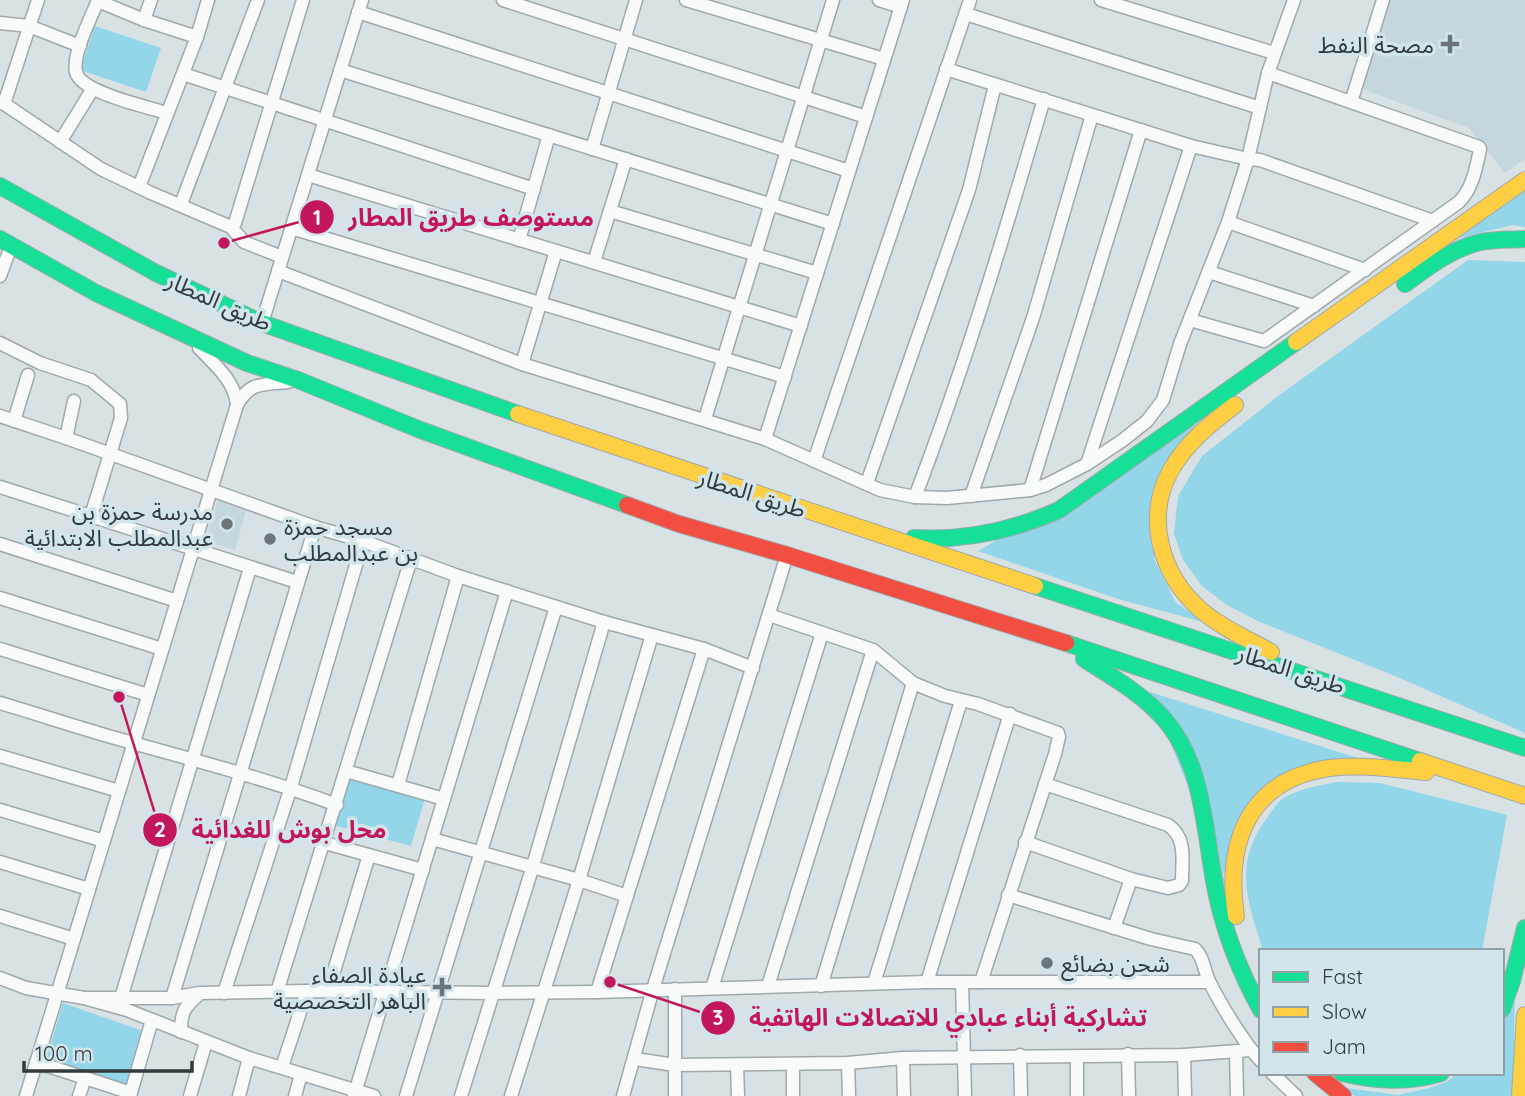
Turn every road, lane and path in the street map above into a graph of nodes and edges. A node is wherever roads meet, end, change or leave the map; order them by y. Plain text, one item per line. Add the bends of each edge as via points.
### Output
1 (38, 0) edge
2 (98, 0) edge
3 (151, 0) edge
4 (208, 0) edge
5 (258, 0) edge
6 (303, 0) edge
7 (503, 0) edge
8 (636, 0) edge
9 (686, 0) edge
10 (833, 0) edge
11 (879, 0) edge
12 (970, 0) edge
13 (1101, 0) edge
14 (1292, 0) edge
15 (1383, 0) edge
16 (902, 4) edge
17 (360, 6) edge
18 (966, 14) junction
19 (144, 20) junction
20 (0, 23) edge
21 (29, 26) junction
22 (197, 37) junction
23 (624, 39) junction
24 (820, 40) junction
25 (80, 46) junction
26 (1274, 53) junction
27 (884, 60) junction
28 (946, 69) junction
29 (340, 70) junction
30 (1268, 73) junction
31 (183, 74) junction
32 (995, 85) junction
33 (226, 88) junction
34 (92, 90) junction
35 (609, 93) junction
36 (803, 97) junction
37 (1044, 99) junction
38 (2, 102) edge
39 (1352, 102) junction
40 (273, 103) junction
41 (1260, 108) junction
42 (167, 113) junction
43 (1092, 115) junction
44 (866, 117) junction
45 (325, 120) junction
46 (1141, 130) junction
47 (549, 135) junction
48 (60, 142) junction
49 (1191, 146) junction
50 (592, 149) junction
51 (787, 150) junction
52 (625, 159) junction
53 (1248, 159) junction
54 (849, 171) junction
55 (308, 175) junction
56 (1525, 180) edge
57 (0, 186) edge
58 (139, 187) junction
59 (534, 189) junction
60 (181, 204) junction
61 (771, 205) junction
62 (610, 211) junction
63 (1433, 221) junction
64 (1228, 222) junction
65 (833, 224) junction
66 (231, 227) junction
67 (291, 228) junction
68 (1525, 239) edge
69 (519, 240) junction
70 (6, 243) edge
71 (556, 251) junction
72 (755, 255) junction
73 (282, 257) junction
74 (594, 262) junction
75 (1365, 270) junction
76 (278, 271) junction
77 (1209, 272) junction
78 (817, 274) junction
79 (0, 275) edge
80 (540, 303) junction
81 (1314, 306) junction
82 (739, 307) junction
83 (1190, 320) junction
84 (262, 323) junction
85 (801, 326) junction
86 (189, 337) junction
87 (0, 343) edge
88 (724, 359) junction
89 (522, 363) junction
90 (28, 375) dead end
91 (785, 377) junction
92 (298, 380) junction
93 (74, 401) dead end
94 (237, 405) junction
95 (0, 416) edge
96 (705, 419) junction
97 (14, 421) junction
98 (66, 438) junction
99 (765, 439) junction
100 (111, 454) junction
101 (814, 461) junction
102 (1087, 464) junction
103 (867, 483) junction
104 (0, 486) edge
105 (211, 489) junction
106 (1030, 490) junction
107 (971, 496) junction
108 (915, 497) junction
109 (91, 516) junction
110 (315, 527) junction
111 (881, 536) junction
112 (363, 541) junction
113 (0, 544) edge
114 (192, 550) junction
115 (787, 555) junction
116 (411, 559) junction
117 (250, 568) junction
118 (458, 576) junction
119 (297, 582) junction
120 (507, 591) junction
121 (0, 598) edge
122 (177, 601) junction
123 (556, 607) junction
124 (769, 615) junction
125 (604, 622) junction
126 (822, 633) junction
127 (652, 635) junction
128 (1059, 641) junction
129 (0, 649) edge
130 (162, 649) junction
131 (704, 649) junction
132 (873, 650) junction
133 (753, 668) junction
134 (1313, 676) junction
135 (913, 683) junction
136 (148, 695) junction
137 (961, 701) junction
138 (0, 703) edge
139 (1010, 715) junction
140 (134, 743) junction
141 (1525, 748) edge
142 (0, 756) edge
143 (194, 758) junction
144 (346, 771) junction
145 (240, 774) junction
146 (1460, 774) junction
147 (1045, 784) junction
148 (398, 785) junction
149 (291, 787) junction
150 (119, 791) junction
151 (1525, 796) edge
152 (444, 799) junction
153 (337, 805) junction
154 (0, 810) edge
155 (432, 839) junction
156 (104, 841) junction
157 (1025, 842) junction
158 (325, 843) junction
159 (482, 853) junction
160 (369, 855) junction
161 (0, 862) edge
162 (532, 869) junction
163 (423, 870) junction
164 (1131, 878) junction
165 (579, 880) junction
166 (89, 889) junction
167 (1008, 895) junction
168 (627, 896) junction
169 (0, 916) edge
170 (1114, 928) junction
171 (1525, 928) edge
172 (74, 939) junction
173 (1259, 976) edge
174 (0, 978) edge
175 (926, 982) junction
176 (962, 982) junction
177 (981, 982) junction
178 (1209, 982) junction
179 (874, 983) junction
180 (768, 986) junction
181 (821, 986) junction
182 (26, 988) junction
183 (712, 988) junction
184 (653, 989) junction
185 (674, 989) junction
186 (0, 990) edge
187 (307, 991) junction
188 (328, 991) junction
189 (543, 991) junction
190 (277, 992) junction
191 (438, 992) junction
192 (597, 992) junction
193 (57, 993) junction
194 (199, 993) junction
195 (224, 993) junction
196 (384, 993) junction
197 (493, 993) junction
198 (84, 998) junction
199 (121, 998) junction
200 (172, 998) junction
201 (1504, 1003) edge
202 (1259, 1007) edge
203 (1525, 1015) edge
204 (152, 1020) junction
205 (181, 1032) junction
206 (206, 1042) junction
207 (1251, 1050) junction
208 (1236, 1052) junction
209 (1128, 1054) junction
210 (1020, 1055) junction
211 (1184, 1055) junction
212 (965, 1057) junction
213 (1077, 1057) junction
214 (250, 1058) junction
215 (903, 1058) junction
216 (635, 1059) junction
217 (1259, 1059) edge
218 (36, 1062) junction
219 (848, 1063) junction
220 (793, 1064) junction
221 (675, 1065) junction
222 (737, 1065) junction
223 (282, 1067) junction
224 (302, 1074) junction
225 (1274, 1075) edge
226 (1317, 1075) edge
227 (1351, 1075) edge
228 (1432, 1075) edge
229 (85, 1078) junction
230 (355, 1093) edge
231 (130, 1094) edge
232 (26, 1096) edge
233 (79, 1096) edge
234 (190, 1096) edge
235 (239, 1096) edge
236 (295, 1096) edge
237 (373, 1096) edge
238 (406, 1096) edge
239 (461, 1096) edge
240 (511, 1096) edge
241 (623, 1096) edge
242 (675, 1096) edge
243 (737, 1096) edge
244 (793, 1096) edge
245 (849, 1096) edge
246 (904, 1096) edge
247 (965, 1096) edge
248 (1021, 1096) edge
249 (1077, 1096) edge
250 (1129, 1096) edge
251 (1185, 1096) edge
252 (1237, 1096) edge
253 (1296, 1096) edge
254 (1343, 1096) edge
255 (1520, 1096) edge

1 - 21 street
2 - 19 street
2 - 25 street
3 - 19 street
4 - 22 street
5 - 33 street
6 - 40 street
7 - 23 street
8 - 23 street
9 - 24 street
10 - 24 street
11 - 16 street
12 - 18 street
13 - 26 street
14 - 26 street
15 - 39 street
16 - 27 street
17 - 29 street
17 - 35 street
18 - 28 street
18 - 41 street
19 - 22 street
20 - 21 street
21 - 25 street
21 - 38 street
22 - 31 street
23 - 35 street
23 - 36 street
24 - 27 street
24 - 36 street
25 - 34 street via 76,70
26 - 30 street
27 - 44 street
28 - 32 street
28 - 101 street
29 - 45 street
29 - 47 street
30 - 39 street
30 - 41 street
31 - 33 street
31 - 42 street
32 - 37 street
32 - 103 street via 969,190
33 - 40 street
33 - 60 street
34 - 42 street
34 - 48 street
35 - 50 street
35 - 51 street
36 - 44 street
36 - 51 street
37 - 43 street
37 - 108 street via 953,396
38 - 48 street
39 - 63 street via 1479,146 1466,195
40 - 45 street
40 - 66 street
41 - 53 street
42 - 58 street
43 - 46 street
43 - 107 street via 1032,318
44 - 54 street
45 - 55 street
45 - 59 street
46 - 49 street
46 - 106 street
47 - 50 street
47 - 59 street
48 - 58 street
49 - 53 street
49 - 102 street
50 - 52 street
51 - 54 street
51 - 61 street
52 - 61 street
52 - 62 street
53 - 63 street
53 - 64 street
54 - 65 street
55 - 67 street
55 - 69 street
56 - 111 highway via 1059,510 991,535 930,540
57 - 84 highway, طريق المطار via 156,273
58 - 60 street
59 - 69 street
60 - 66 street
61 - 65 street
61 - 72 street
62 - 72 street
62 - 74 street
63 - 75 street
64 - 75 street
64 - 77 street
65 - 78 street
66 - 73 street via 244,242
67 - 73 street
67 - 80 street
68 - 134 highway via 1474,244 1426,270 1223,413 1203,429 1169,472 1157,526 1159,545 1179,587 1200,610 1225,627
69 - 71 street
70 - 79 street
70 - 86 highway, طريق المطار
71 - 74 street
71 - 80 street
72 - 78 street
72 - 82 street
73 - 76 street
74 - 82 street
75 - 81 street
76 - 84 street
76 - 89 street
77 - 81 street
77 - 83 street
78 - 85 street
80 - 88 street
80 - 89 street
81 - 83 street via 1264,341
82 - 85 street
82 - 88 street
83 - 102 street via 1155,412
84 - 111 highway, طريق المطار
85 - 91 street
86 - 92 highway, طريق المطار
86 - 94 street via 228,380
87 - 100 street via 91,380 114,397 122,412
88 - 91 street
88 - 96 street
89 - 96 street
90 - 97 street
91 - 99 street
92 - 94 street via 252,387 244,391
92 - 115 highway, طريق المطار via 418,429 680,523
93 - 98 street
94 - 105 street
95 - 97 street
96 - 99 street
97 - 98 street
98 - 100 street
99 - 101 street
100 - 105 street
100 - 109 street
101 - 103 street
102 - 106 street
103 - 108 street
104 - 109 street
105 - 110 street
105 - 114 street
106 - 107 street
107 - 108 street
109 - 114 street
110 - 112 street
110 - 119 street
111 - 134 highway, طريق المطار
112 - 116 street
112 - 149 street
113 - 122 street
114 - 117 street
114 - 122 street
115 - 124 street
115 - 128 highway, طريق المطار
116 - 118 street
116 - 144 street
117 - 119 street
117 - 143 street
118 - 120 street
118 - 148 street
119 - 145 street
120 - 123 street
120 - 152 street
121 - 130 street
122 - 130 street
123 - 125 street
123 - 159 street
124 - 126 street
124 - 133 street
125 - 127 street
125 - 162 street
126 - 132 street
126 - 183 street
127 - 131 street
127 - 165 street
128 - 146 highway, طريق المطار
128 - 202 highway via 1137,694 1165,720 1183,748 1197,783 1222,919 1241,976
129 - 136 street
130 - 136 street
131 - 133 street
131 - 168 street
132 - 135 street
132 - 180 street
133 - 184 street
134 - 141 highway, طريق المطار
135 - 137 street
135 - 181 street
136 - 140 street
137 - 139 street
137 - 179 street
138 - 140 street
139 - 147 street via 1058,733
139 - 175 street
140 - 143 street
140 - 150 street
142 - 150 street
143 - 145 street
143 - 199 street
144 - 148 street
144 - 153 street
145 - 149 street
145 - 200 street
146 - 151 highway, طريق المطار
146 - 173 highway via 1328,768 1304,774 1265,796 1238,834 1230,873 1241,936
147 - 157 street
147 - 164 street via 1175,830 1182,841 1179,885 1168,888
148 - 152 street
149 - 153 street
149 - 195 street
150 - 156 street
152 - 155 street
153 - 158 street
154 - 156 street
155 - 159 street
155 - 163 street
156 - 166 street
157 - 164 street
157 - 167 street
158 - 160 street
158 - 190 street
159 - 162 street
159 - 191 street
160 - 163 street
160 - 188 street
161 - 166 street
162 - 165 street
162 - 197 street
163 - 196 street
164 - 170 street
165 - 168 street
165 - 189 street
166 - 172 street
167 - 170 street
167 - 177 street
168 - 192 street
169 - 172 street
170 - 178 street via 1195,948
171 - 201 highway
172 - 193 street
174 - 182 street
175 - 176 street
175 - 179 street
176 - 177 street
176 - 212 street
177 - 178 street
178 - 207 street
179 - 181 street
180 - 181 street
180 - 183 street
182 - 186 street
182 - 193 street
183 - 185 street
184 - 185 street
184 - 192 street
184 - 216 street
185 - 221 street
187 - 188 street
187 - 190 street
187 - 223 street
188 - 196 street
189 - 192 street
189 - 197 street
189 - 240 street
190 - 195 street
191 - 196 street
191 - 197 street
191 - 238 street
193 - 198 street
193 - 218 street
194 - 195 street
194 - 200 street
194 - 205 street via 181,1014
196 - 230 street
197 - 239 street
198 - 199 street
198 - 204 street
199 - 200 street
203 - 255 highway
204 - 205 street
204 - 231 street
205 - 206 street
206 - 214 street
206 - 234 street
207 - 208 street
207 - 217 street
208 - 211 street
208 - 252 street
209 - 211 street
209 - 213 street
209 - 250 street
210 - 212 street
210 - 213 street
210 - 248 street
211 - 251 street
212 - 215 street
212 - 247 street
213 - 249 street
214 - 223 street
214 - 235 street
215 - 219 street
215 - 246 street
216 - 221 street
216 - 241 street
218 - 229 street
218 - 232 street
219 - 220 street
219 - 245 street
220 - 222 street
220 - 244 street
221 - 222 street
221 - 242 street
222 - 243 street
223 - 224 street
224 - 230 street
224 - 236 street
225 - 253 street
226 - 254 highway
227 - 228 highway via 1402,1082
229 - 231 street
229 - 233 street
230 - 237 street

